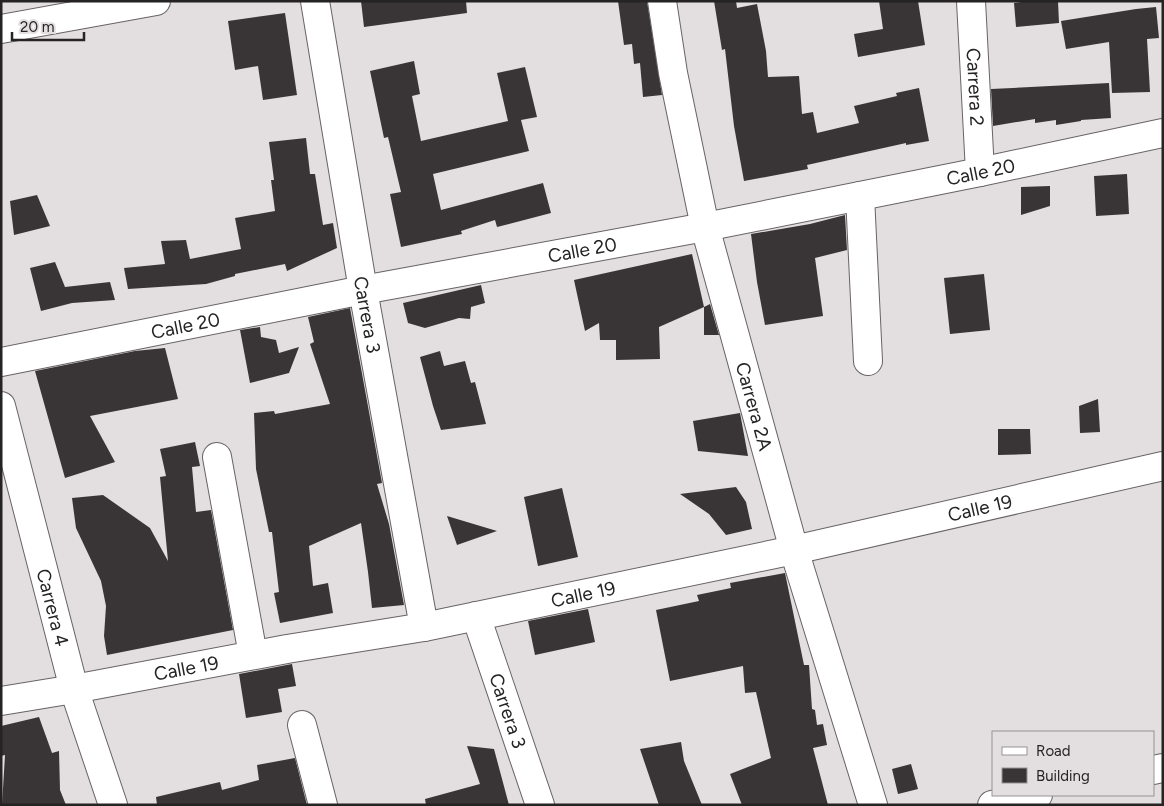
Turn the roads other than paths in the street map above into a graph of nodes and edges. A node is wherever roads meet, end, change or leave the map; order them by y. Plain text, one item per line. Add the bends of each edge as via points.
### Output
1 (156, 1) edge
2 (315, 1) edge
3 (662, 1) edge
4 (971, 1) edge
5 (1, 29) edge
6 (1163, 133) edge
7 (980, 172) junction
8 (860, 196) junction
9 (705, 227) junction
10 (363, 290) junction
11 (868, 360) dead end
12 (1, 362) edge
13 (1, 406) edge
14 (217, 457) dead end
15 (1163, 466) edge
16 (794, 550) junction
17 (476, 616) junction
18 (424, 627) junction
19 (253, 655) junction
20 (74, 689) junction
21 (1, 701) edge
22 (302, 725) dead end
23 (1033, 796) edge
24 (113, 805) edge
25 (323, 805) edge
26 (540, 805) edge
27 (873, 805) edge
28 (992, 805) edge

1 - 5 street
2 - 10 street, Carrera 3
3 - 9 street, Carrera 2A via 673,73
4 - 7 street, Carrera 2
6 - 7 street, Calle 20
7 - 8 street, Calle 20
8 - 9 street, Calle 20
8 - 11 street
9 - 10 street, Calle 20
9 - 16 street, Carrera 2A
10 - 12 street, Calle 20
10 - 18 street, Carrera 3
13 - 20 street, Carrera 4
14 - 19 street
15 - 16 street, Calle 19
16 - 17 street, Calle 19
16 - 27 street, Carrera 2A
17 - 18 street, Calle 19
17 - 26 street, Carrera 3
18 - 19 street, Calle 19
19 - 20 street, Calle 19
20 - 21 street, Calle 19
20 - 24 street, Carrera 4
22 - 25 street
23 - 28 street

